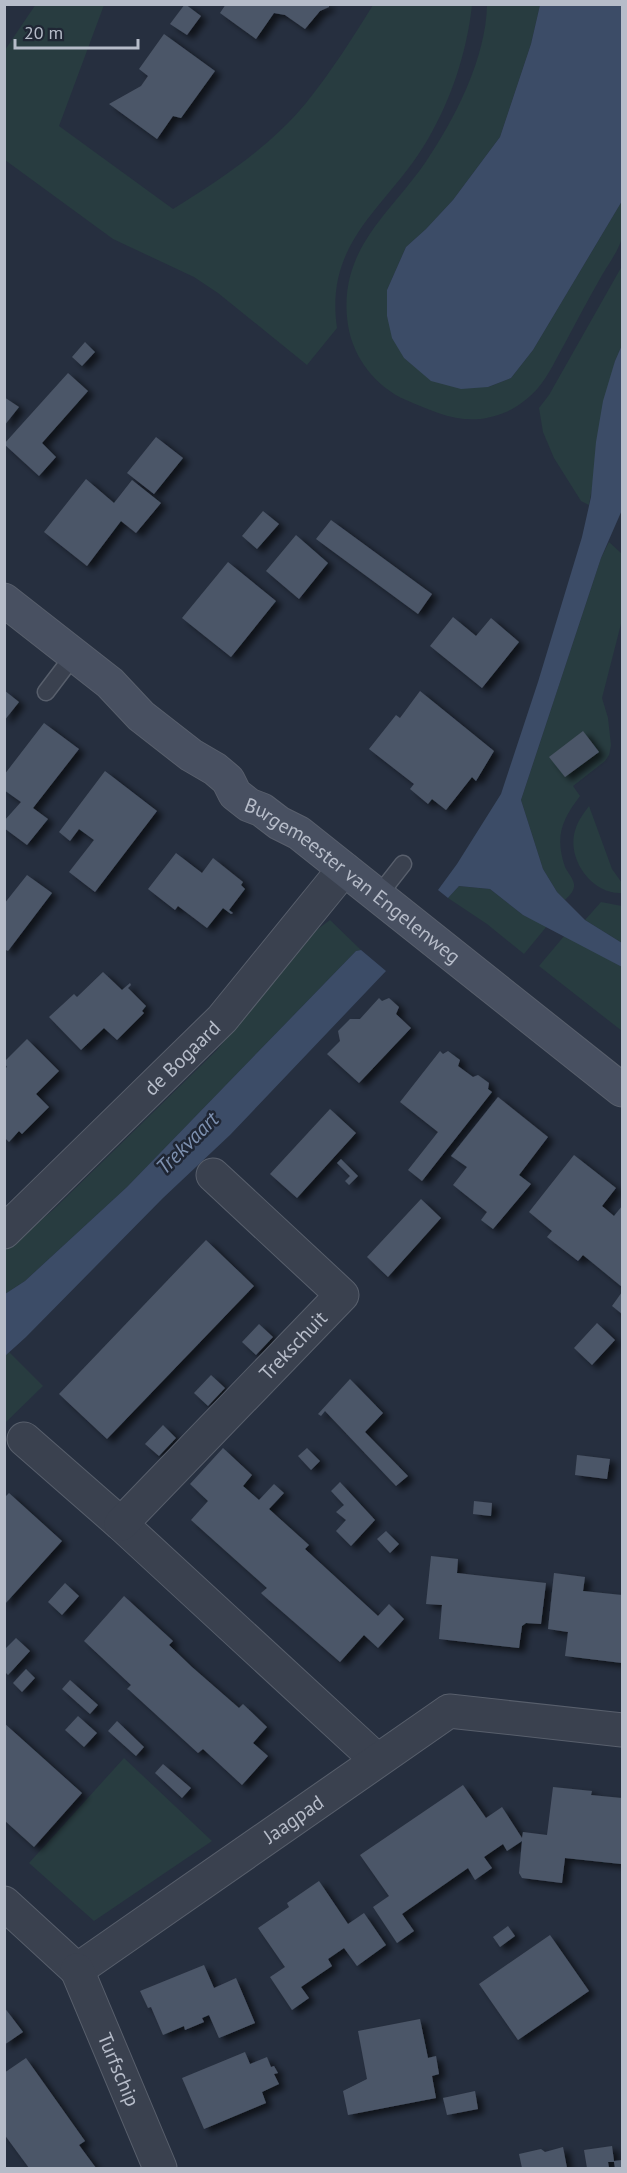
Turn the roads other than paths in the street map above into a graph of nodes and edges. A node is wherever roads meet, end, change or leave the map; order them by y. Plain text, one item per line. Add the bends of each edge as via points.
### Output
1 (4, 600) edge
2 (74, 655) junction
3 (46, 692) dead end
4 (403, 864) dead end
5 (344, 869) junction
6 (378, 896) junction
7 (622, 1090) edge
8 (213, 1175) dead end
9 (4, 1232) edge
10 (24, 1439) dead end
11 (121, 1524) junction
12 (622, 1730) edge
13 (377, 1760) junction
14 (4, 1903) edge
15 (77, 1970) junction
16 (160, 2169) edge

1 - 2 street, Burgemeester van Engelenweg
2 - 3 lane
2 - 5 street, Burgemeester van Engelenweg via 110,683 141,716 228,780 235,794 299,833
4 - 6 lane
5 - 6 street, Burgemeester van Engelenweg
5 - 9 street, de Bogaard via 222,1019
6 - 7 street, Burgemeester van Engelenweg
8 - 11 street, Trekschuit via 342,1294
10 - 11 street
11 - 13 street
12 - 13 street, Jaagpad via 449,1711
13 - 15 street, Jaagpad
14 - 15 street
15 - 16 street, Turfschip

